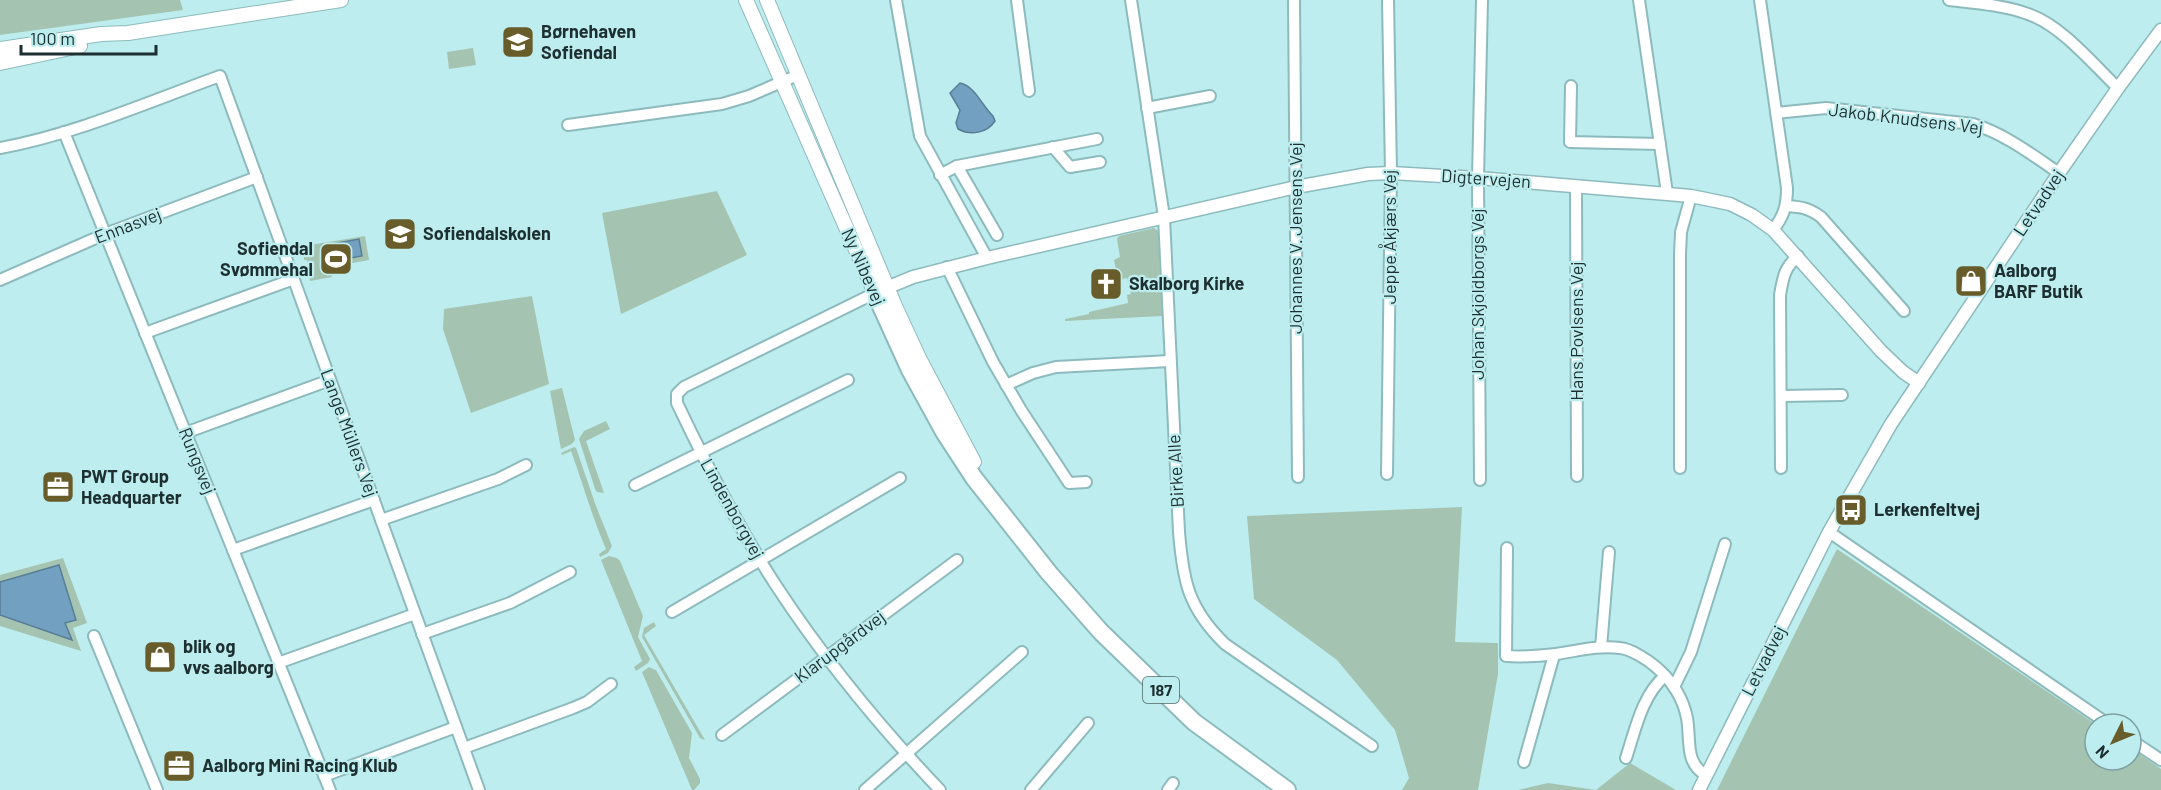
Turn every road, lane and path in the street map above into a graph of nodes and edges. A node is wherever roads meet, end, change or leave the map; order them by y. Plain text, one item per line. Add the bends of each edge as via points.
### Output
1 (341, 0) edge
2 (746, 0) edge
3 (762, 0) edge
4 (767, 0) edge
5 (896, 0) edge
6 (1017, 0) edge
7 (1132, 0) edge
8 (1294, 0) edge
9 (1388, 0) edge
10 (1482, 0) edge
11 (1639, 0) edge
12 (1760, 0) edge
13 (1949, 0) edge
14 (2008, 4) edge
15 (777, 26) junction
16 (2161, 30) edge
17 (128, 33) junction
18 (101, 34) junction
19 (0, 49) edge
20 (0, 55) edge
21 (0, 63) edge
22 (798, 75) junction
23 (782, 82) junction
24 (1571, 86) dead end
25 (2118, 88) junction
26 (1029, 91) dead end
27 (1210, 96) dead end
28 (1147, 108) junction
29 (1776, 113) junction
30 (568, 124) dead end
31 (64, 132) junction
32 (1097, 139) dead end
33 (1660, 144) junction
34 (1053, 147) junction
35 (0, 148) edge
36 (1100, 162) dead end
37 (957, 166) junction
38 (1391, 173) junction
39 (2059, 173) junction
40 (940, 175) junction
41 (257, 177) junction
42 (1478, 178) junction
43 (1576, 186) junction
44 (1296, 187) junction
45 (1667, 193) junction
46 (1691, 196) junction
47 (1786, 206) junction
48 (1164, 217) junction
49 (1773, 230) junction
50 (105, 234) junction
51 (997, 235) dead end
52 (1798, 256) junction
53 (987, 258) junction
54 (947, 267) junction
55 (294, 279) junction
56 (0, 280) edge
57 (881, 290) junction
58 (1904, 311) dead end
59 (145, 333) junction
60 (1170, 362) junction
61 (330, 380) junction
62 (848, 380) dead end
63 (1919, 383) junction
64 (1006, 385) junction
65 (1842, 395) dead end
66 (1781, 396) junction
67 (185, 433) junction
68 (700, 452) junction
69 (974, 462) joint
70 (526, 465) dead end
71 (1680, 468) dead end
72 (1781, 468) dead end
73 (1388, 474) dead end
74 (1577, 476) dead end
75 (1298, 477) dead end
76 (900, 478) dead end
77 (1480, 480) dead end
78 (1086, 482) dead end
79 (635, 485) dead end
80 (374, 500) junction
81 (1006, 519) junction
82 (381, 520) junction
83 (1828, 532) junction
84 (1725, 544) dead end
85 (1507, 548) dead end
86 (233, 550) junction
87 (1609, 552) dead end
88 (957, 560) dead end
89 (761, 561) junction
90 (570, 572) dead end
91 (672, 612) dead end
92 (415, 614) junction
93 (422, 634) junction
94 (94, 636) dead end
95 (1601, 647) junction
96 (1022, 652) dead end
97 (1554, 655) junction
98 (826, 657) junction
99 (278, 663) junction
100 (1665, 676) junction
101 (611, 684) dead end
102 (1674, 687) junction
103 (2090, 712) edge
104 (1088, 723) dead end
105 (456, 727) junction
106 (722, 735) dead end
107 (1372, 746) dead end
108 (464, 748) junction
109 (2143, 748) edge
110 (906, 754) junction
111 (1626, 758) dead end
112 (2161, 760) edge
113 (1524, 762) dead end
114 (1706, 775) junction
115 (324, 776) junction
116 (157, 790) edge
117 (330, 790) edge
118 (479, 790) edge
119 (865, 790) edge
120 (940, 790) edge
121 (1031, 790) edge
122 (1287, 790) edge
123 (1698, 790) edge

1 - 17 main road
2 - 23 main road, Ny Nibevej / 187
3 - 15 main road
4 - 15 main road, Ny Nibevej / 187
5 - 40 street via 920,136
6 - 26 street
7 - 28 street, Birke Alle
8 - 44 street, Johannes V. Jensens Vej
9 - 38 street, Jeppe Åkjærs Vej
10 - 42 street, Johan Skjoldborgs Vej
11 - 33 street
12 - 29 street
13 - 14 street
14 - 25 street via 2063,35
15 - 22 main road, Ny Nibevej / 187
16 - 25 street, Letvadvej
17 - 18 main road
17 - 21 main road
18 - 19 main road
18 - 20 main road
22 - 23 street
22 - 57 main road, Ny Nibevej / 187
23 - 30 street via 722,104
23 - 57 main road, Ny Nibevej / 187
24 - 33 street via 1570,141
25 - 39 street, Letvadvej
27 - 28 street
28 - 48 street, Birke Alle
29 - 39 street, Jakob Knudsens Vej via 1826,108 1972,124 2010,140
29 - 47 street
31 - 35 street
31 - 41 street, Lange Müllers Vej via 220,76
31 - 50 street, Rungsvej
32 - 34 street
33 - 45 street
34 - 36 street via 1070,167
34 - 37 street
37 - 40 street
37 - 51 street
38 - 42 street, Digtervejen
38 - 44 street, Digtervejen via 1349,176
38 - 73 street, Jeppe Åkjærs Vej
39 - 63 street, Letvadvej
40 - 53 street
41 - 50 street, Ennasvej
41 - 55 street, Lange Müllers Vej
42 - 43 street, Digtervejen
42 - 77 street, Johan Skjoldborgs Vej
43 - 45 street, Digtervejen
43 - 74 street, Hans Povlsens Vej
44 - 48 street, Digtervejen
44 - 75 street, Johannes V. Jensens Vej
45 - 46 street, Digtervejen
46 - 49 street, Digtervejen via 1730,204
46 - 71 street via 1682,225 1680,254
47 - 49 street
47 - 58 street via 1812,210 1821,218
48 - 53 street, Digtervejen
48 - 60 street, Birke Alle
49 - 52 street, Digtervejen
50 - 56 street, Ennasvej
50 - 59 street, Rungsvej
52 - 63 street, Digtervejen via 1881,351
52 - 66 street via 1787,265 1780,295
53 - 54 street, Digtervejen
54 - 57 street, Digtervejen
54 - 64 street
55 - 59 street
55 - 61 street, Lange Müllers Vej
57 - 68 street, Lindenborgvej via 684,387 677,394 677,403
57 - 69 main road, Ny Nibevej / 187
57 - 81 highway, Ny Nibevej / 187 via 910,370 944,432
59 - 67 street, Rungsvej
60 - 64 street via 1056,367
60 - 107 street, Birke Alle via 1179,532 1184,574 1197,610 1225,644
61 - 67 street
61 - 80 street, Lange Müllers Vej
62 - 68 street
63 - 83 street, Letvadvej
64 - 78 street via 1069,483
65 - 66 street
66 - 72 street
67 - 86 street, Rungsvej
68 - 79 street
68 - 89 street, Lindenborgvej
69 - 81 highway, Ny Nibevej / 187
70 - 82 street via 498,479
76 - 89 street
80 - 82 street, Lange Müllers Vej
80 - 86 street
81 - 122 highway, Ny Nibevej / 187 via 1101,632 1194,722
82 - 92 street, Lange Müllers Vej
83 - 103 street
83 - 114 street, Letvadvej
84 - 102 street via 1690,652
85 - 97 street via 1506,656
86 - 99 street, Rungsvej
87 - 95 street
88 - 98 street, Klarupgårdvej
89 - 91 street
89 - 98 street, Lindenborgvej
90 - 93 street via 510,603
92 - 93 street, Lange Müllers Vej
92 - 99 street
93 - 105 street, Lange Müllers Vej
94 - 116 street
95 - 97 street
95 - 100 street via 1623,648
96 - 110 street
97 - 113 street
98 - 106 street, Klarupgårdvej
98 - 110 street, Lindenborgvej
99 - 115 street, Rungsvej
100 - 102 street
100 - 111 street via 1646,703
101 - 108 street via 587,702
102 - 114 street via 1686,717 1690,758
104 - 121 street
105 - 108 street, Lange Müllers Vej
105 - 115 street
108 - 118 street, Lange Müllers Vej
109 - 112 street
110 - 119 street
110 - 120 street, Lindenborgvej
114 - 123 street, Letvadvej
115 - 117 street, Rungsvej

